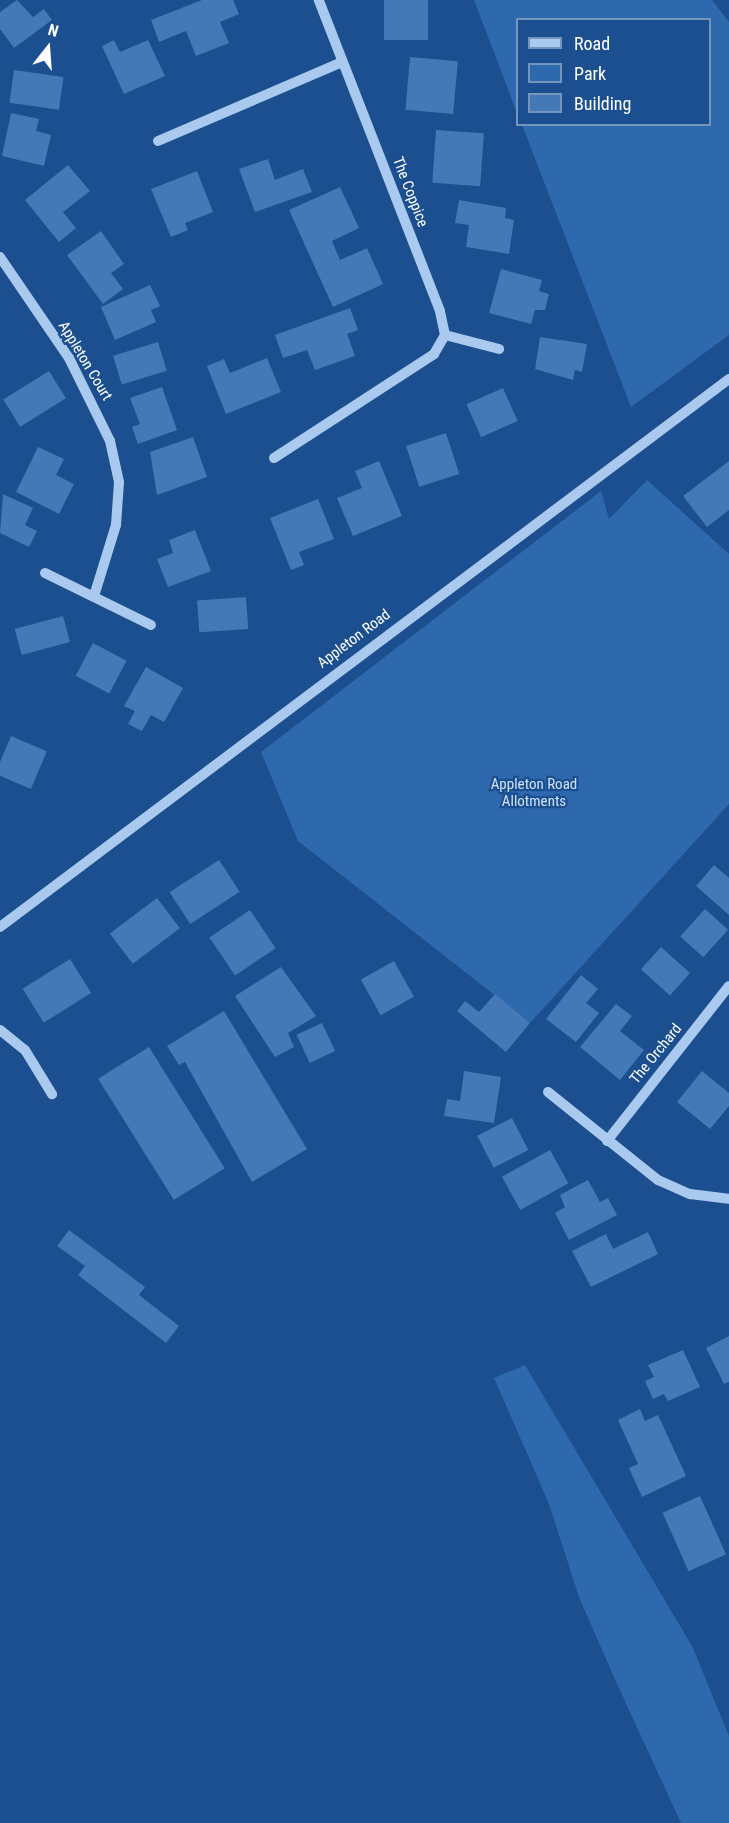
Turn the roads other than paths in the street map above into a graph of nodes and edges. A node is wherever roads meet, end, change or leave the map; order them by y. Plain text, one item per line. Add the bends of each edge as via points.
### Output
1 (319, 0) edge
2 (342, 62) junction
3 (158, 141) dead end
4 (0, 257) edge
5 (445, 335) junction
6 (499, 350) dead end
7 (729, 379) edge
8 (274, 458) dead end
9 (45, 573) dead end
10 (94, 596) junction
11 (151, 626) dead end
12 (0, 927) edge
13 (729, 986) edge
14 (0, 1030) edge
15 (548, 1092) dead end
16 (51, 1094) dead end
17 (607, 1140) junction
18 (729, 1199) edge

1 - 2 street, The Coppice
2 - 3 street
2 - 5 street, The Coppice
4 - 10 street, Appleton Court via 69,358 110,441 119,482 116,525
5 - 6 street
5 - 8 street via 434,354
7 - 12 street, Appleton Road
9 - 10 street
10 - 11 street
13 - 17 street, The Orchard
14 - 16 street via 25,1050
15 - 17 street
17 - 18 street via 658,1180 690,1194

